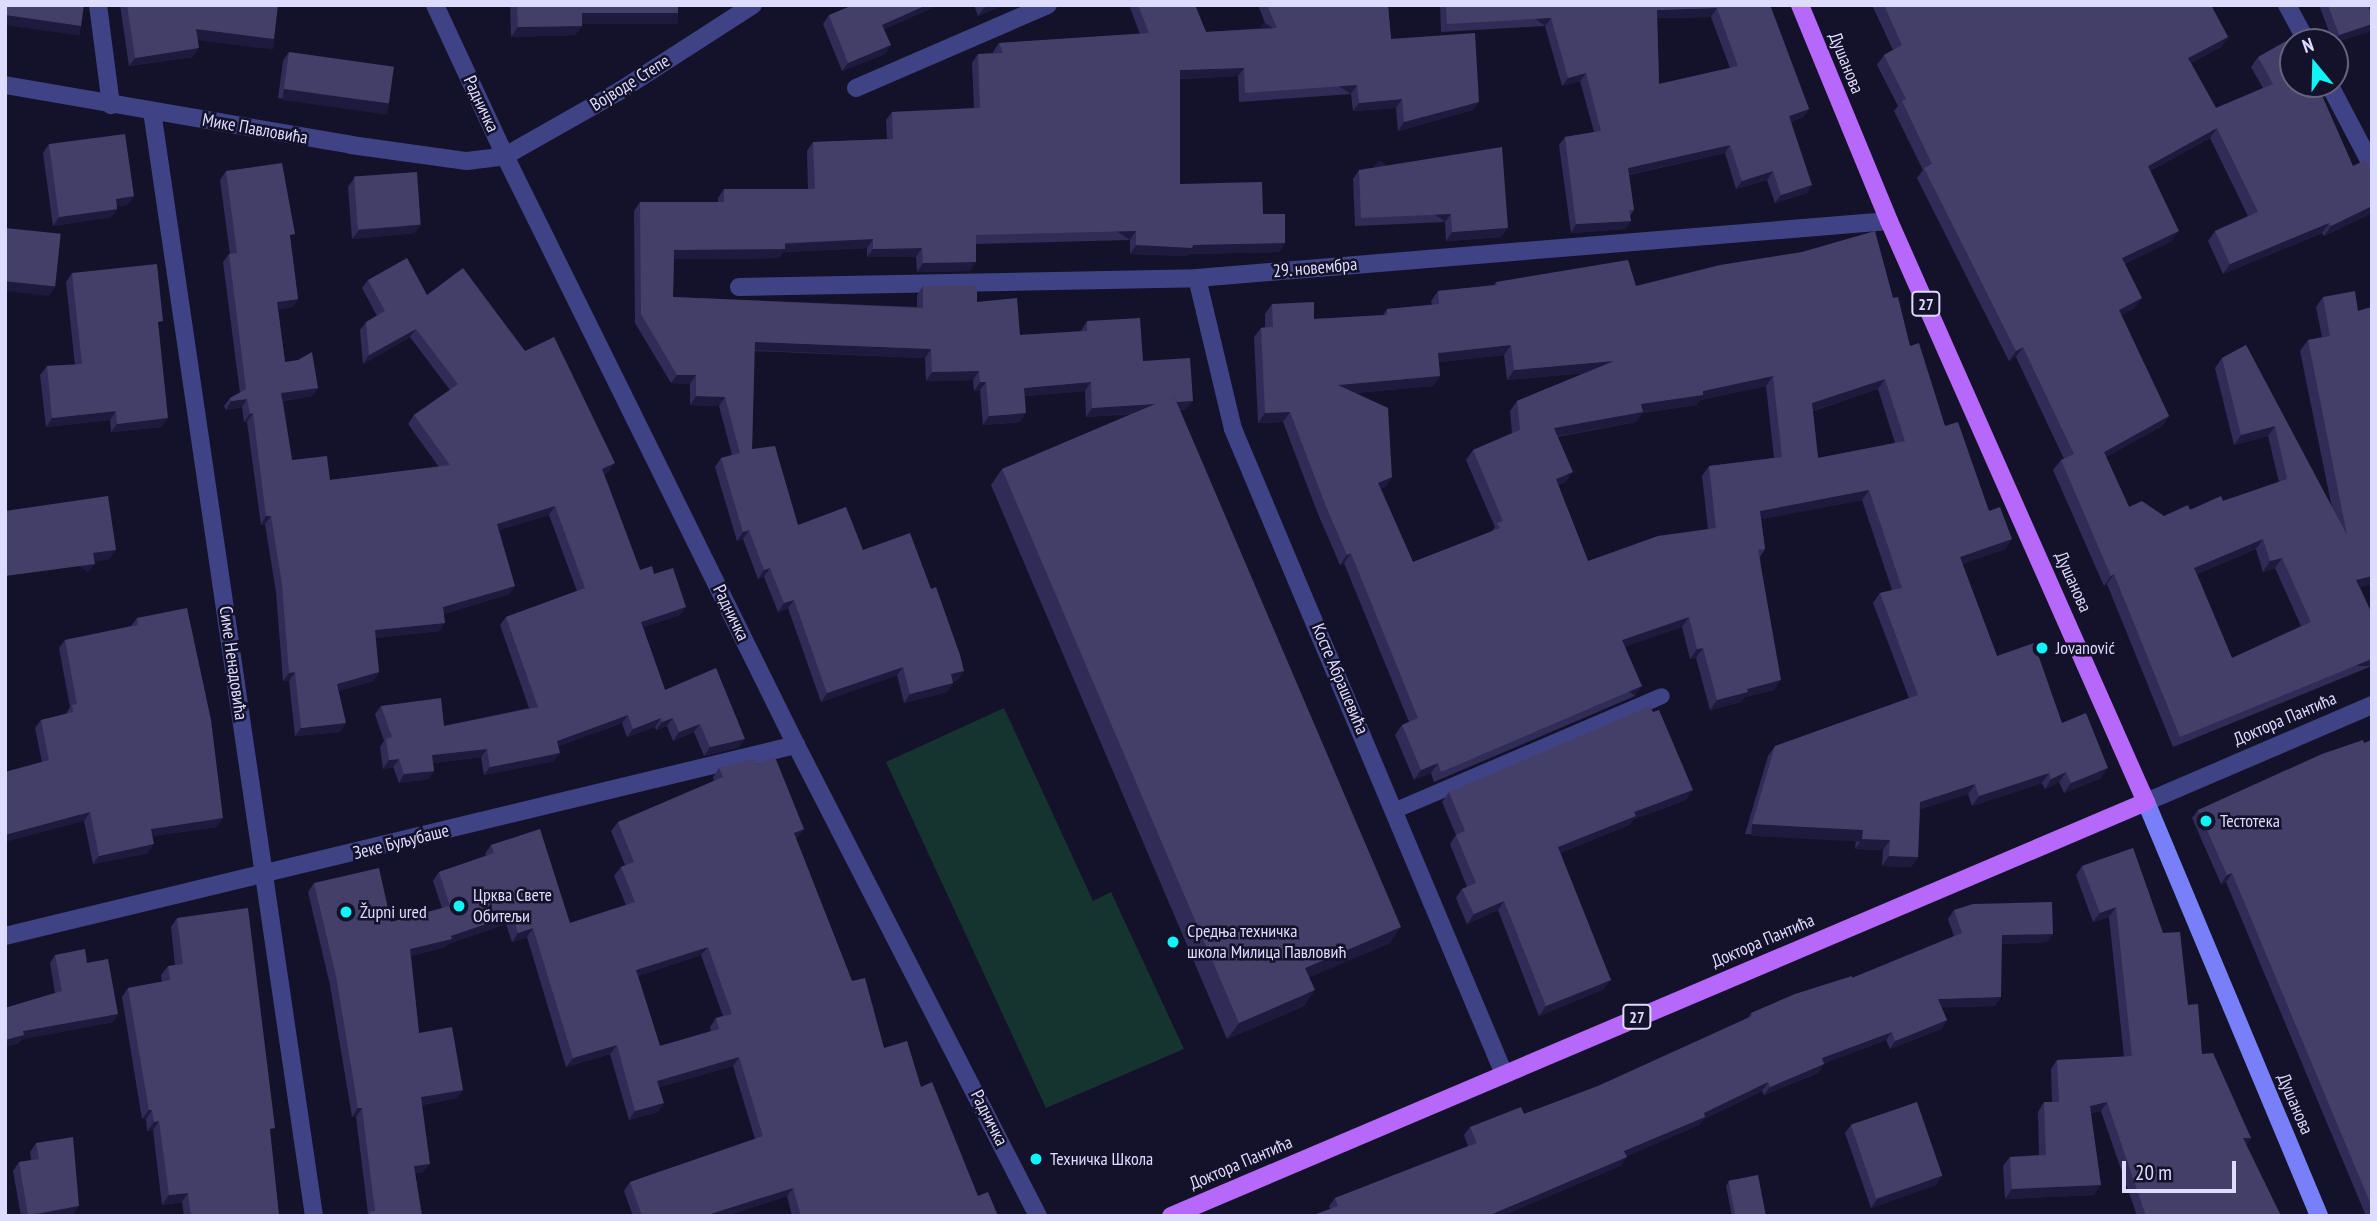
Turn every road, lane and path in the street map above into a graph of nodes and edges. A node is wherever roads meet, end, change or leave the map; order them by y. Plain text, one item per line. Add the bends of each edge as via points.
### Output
1 (98, 5) edge
2 (435, 5) edge
3 (753, 5) edge
4 (1048, 5) edge
5 (1800, 5) edge
6 (2287, 5) edge
7 (2299, 28) edge
8 (5, 85) edge
9 (856, 88) dead end
10 (2336, 98) edge
11 (111, 105) junction
12 (152, 111) junction
13 (505, 156) junction
14 (2372, 166) edge
15 (1889, 221) junction
16 (1196, 278) junction
17 (739, 287) dead end
18 (1662, 696) dead end
19 (2372, 705) edge
20 (796, 745) junction
21 (2146, 802) junction
22 (1396, 810) junction
23 (265, 875) junction
24 (5, 936) edge
25 (1504, 1074) junction
26 (314, 1216) edge
27 (1038, 1216) edge
28 (1171, 1216) edge
29 (2319, 1216) edge

1 - 11 street
2 - 13 street, Радничка
3 - 13 street, Војводе Степе via 621,90
4 - 9 street
5 - 15 main road, Душанова / 27
6 - 7 street
8 - 11 street, Мике Павловића
10 - 14 street
11 - 12 street, Мике Павловића
12 - 13 street, Мике Павловића via 433,158 467,161
12 - 23 street, Симе Ненадовића
13 - 20 street, Радничка
15 - 16 street, 29. новембра
15 - 21 main road, Душанова / 27
16 - 17 street, 29. новембра
16 - 22 street, Косте Абрашевића via 1233,429
18 - 22 lane
19 - 21 street, Доктора Пантића
20 - 23 street, Зеке Буљубаше
20 - 27 street, Радничка
21 - 25 main road, Доктора Пантића / 27
21 - 29 main road, Душанова
22 - 25 street, Косте Абрашевића
23 - 24 street, Зеке Буљубаше
23 - 26 street, Симе Ненадовића
25 - 28 main road, Доктора Пантића / 27

